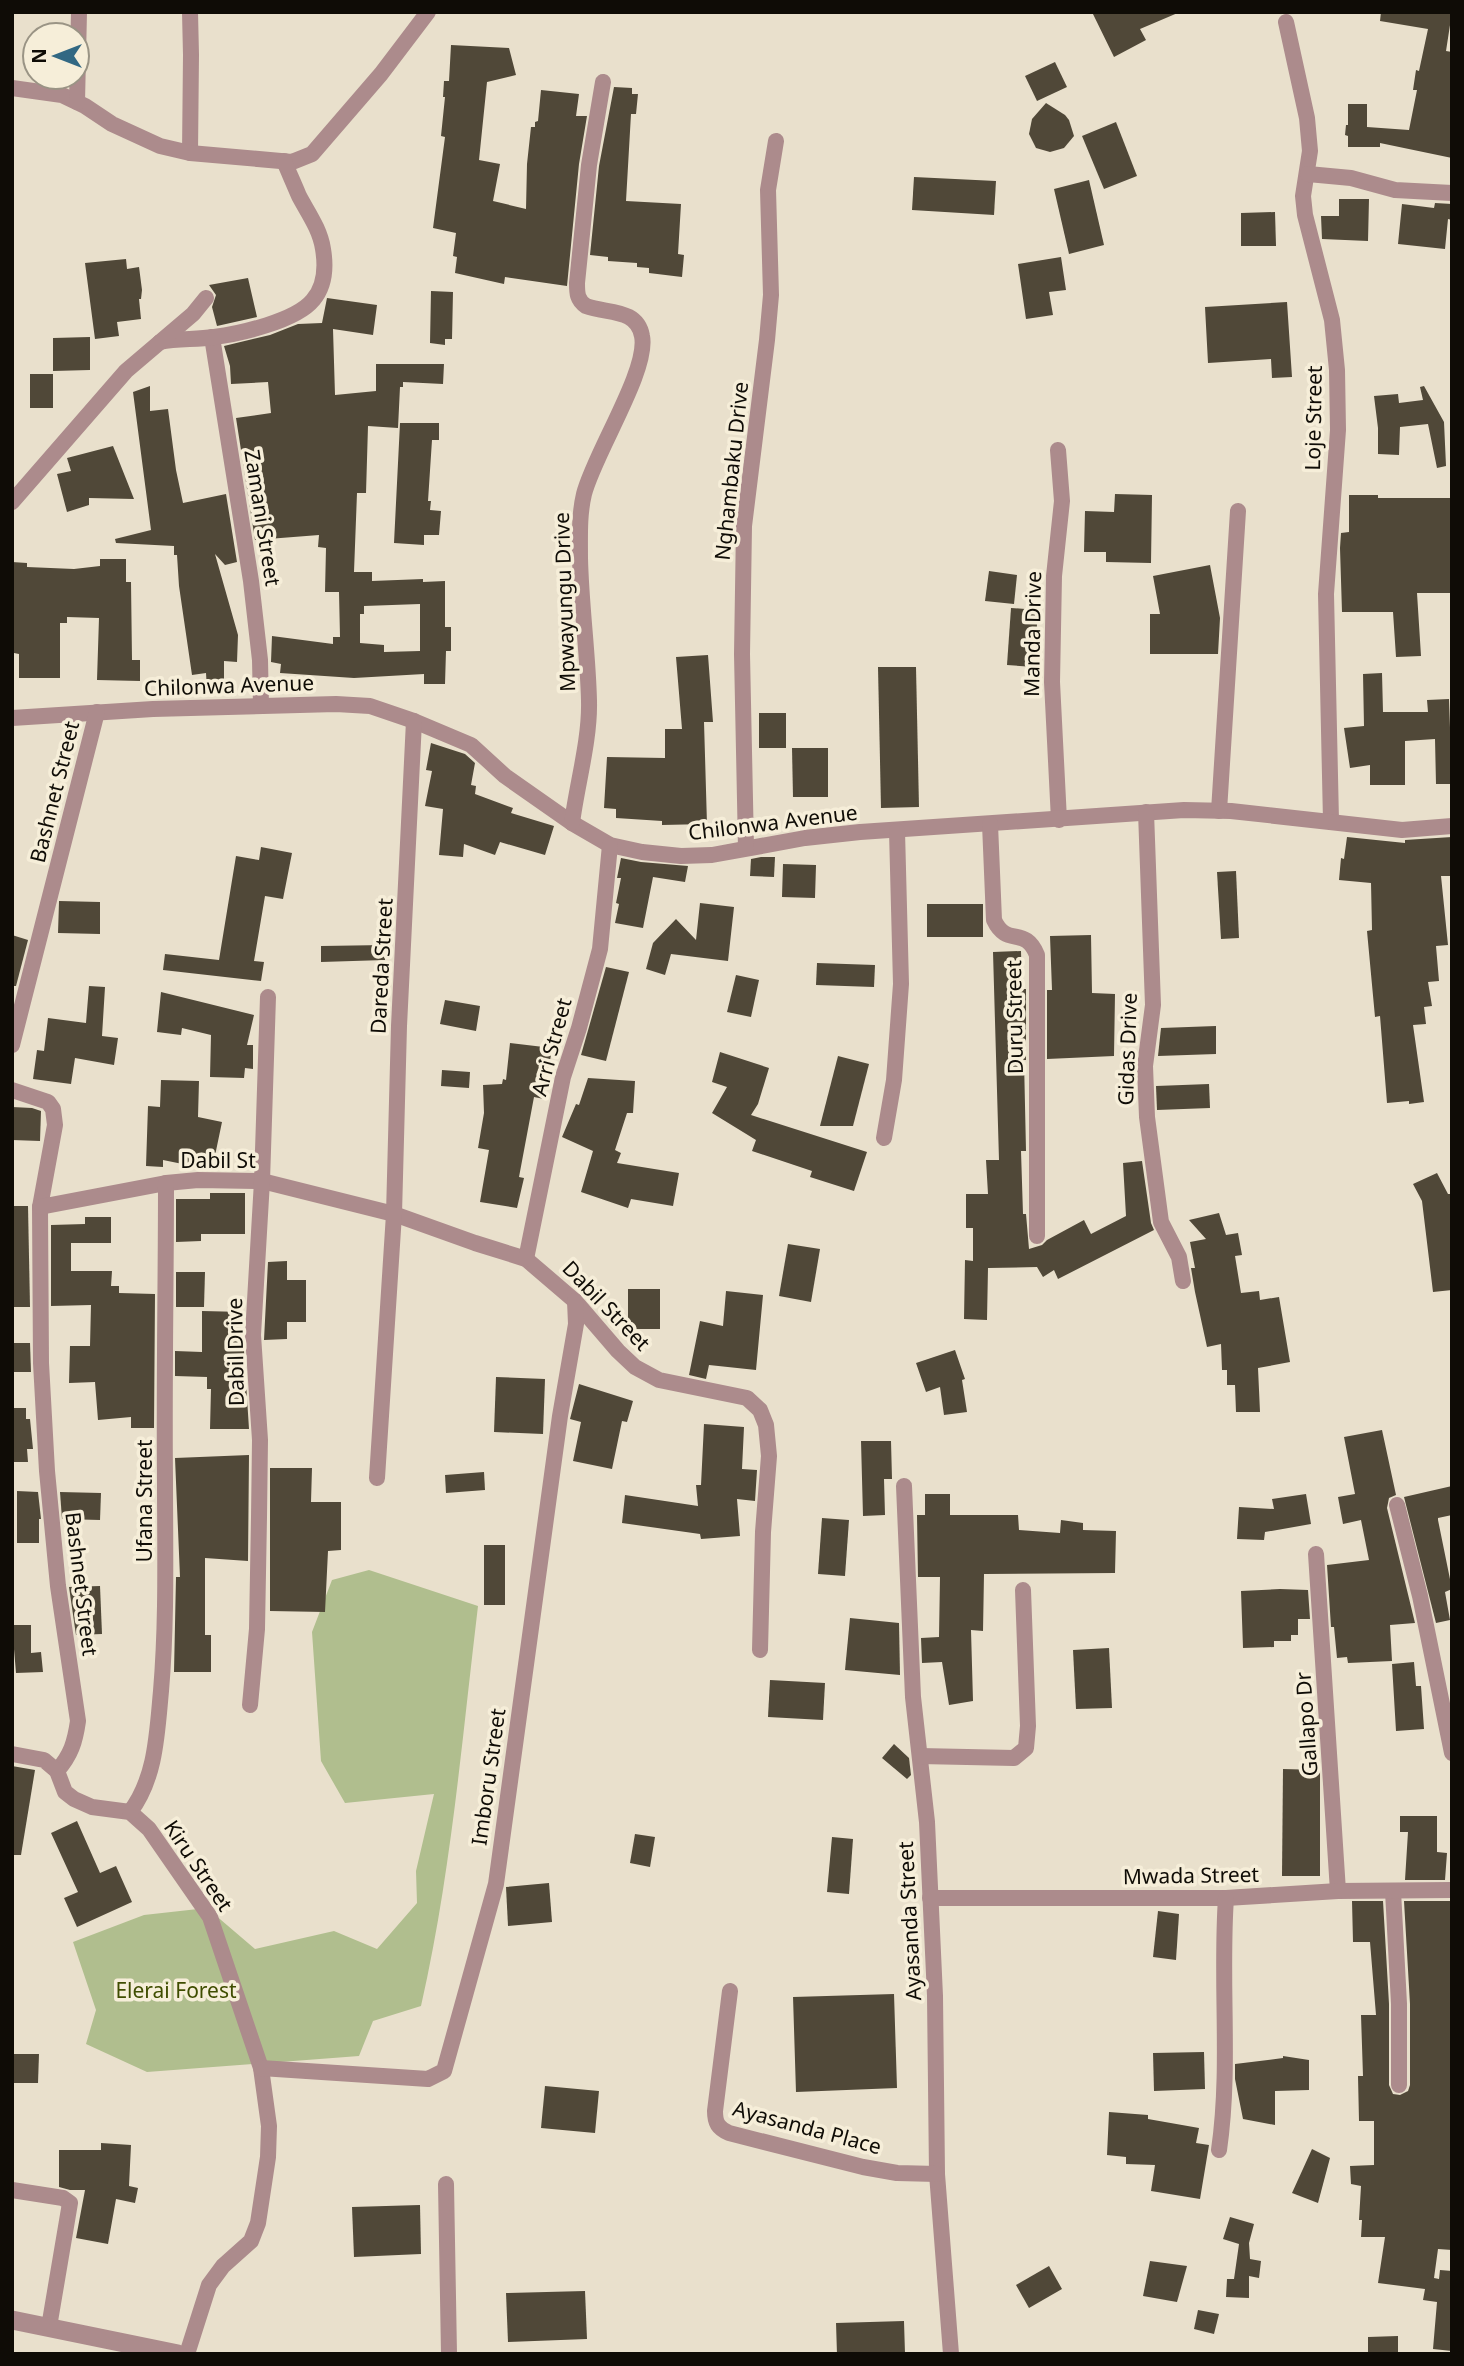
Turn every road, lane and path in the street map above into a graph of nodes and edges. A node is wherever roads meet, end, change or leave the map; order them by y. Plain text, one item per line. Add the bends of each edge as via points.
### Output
1 (79, 12) edge
2 (190, 12) edge
3 (428, 12) edge
4 (1286, 22) dead end
5 (603, 82) dead end
6 (12, 88) edge
7 (77, 102) junction
8 (776, 141) dead end
9 (190, 153) junction
10 (284, 161) junction
11 (1308, 173) junction
12 (1452, 193) edge
13 (206, 298) dead end
14 (212, 338) junction
15 (160, 342) junction
16 (1058, 450) dead end
17 (12, 502) edge
18 (1238, 512) dead end
19 (261, 706) junction
20 (97, 712) junction
21 (12, 718) edge
22 (414, 721) junction
23 (1219, 811) junction
24 (1146, 813) junction
25 (1059, 820) junction
26 (1331, 821) junction
27 (572, 823) junction
28 (990, 824) junction
29 (1452, 826) edge
30 (897, 831) junction
31 (610, 845) junction
32 (746, 848) junction
33 (268, 998) dead end
34 (12, 1045) edge
35 (12, 1090) edge
36 (884, 1138) dead end
37 (262, 1181) junction
38 (166, 1183) junction
39 (40, 1207) junction
40 (394, 1214) junction
41 (1037, 1236) dead end
42 (526, 1259) junction
43 (1183, 1281) dead end
44 (575, 1301) junction
45 (377, 1478) dead end
46 (904, 1486) dead end
47 (1397, 1505) dead end
48 (1317, 1554) dead end
49 (1023, 1590) dead end
50 (760, 1650) dead end
51 (250, 1705) dead end
52 (1452, 1753) edge
53 (12, 1754) edge
54 (920, 1756) junction
55 (57, 1771) junction
56 (130, 1812) junction
57 (1452, 1890) edge
58 (1338, 1891) junction
59 (1393, 1891) junction
60 (930, 1898) junction
61 (1226, 1898) junction
62 (730, 1991) dead end
63 (261, 2068) junction
64 (1399, 2085) dead end
65 (1219, 2150) dead end
66 (937, 2174) junction
67 (446, 2184) dead end
68 (12, 2190) edge
69 (12, 2320) edge
70 (48, 2327) junction
71 (178, 2354) edge
72 (187, 2354) edge
73 (449, 2354) edge
74 (951, 2354) edge

1 - 7 street
2 - 9 street
3 - 10 street via 312,154
4 - 11 street, Loje Street via 1307,118
5 - 27 street, Mpwayungu Drive via 589,164 577,295 586,306 636,321 643,348 636,376 593,467 580,512 589,704
6 - 7 street via 62,94
7 - 9 street via 139,137
8 - 32 street, Nghambaku Drive via 768,191 771,296 744,526
9 - 10 street
10 - 14 street via 319,233 325,272 321,285 314,300 288,317
11 - 12 street via 1351,177 1395,190
11 - 26 street, Loje Street via 1305,215 1332,320 1337,370 1338,430 1326,594
13 - 15 street
14 - 15 street
14 - 19 street, Zamani Street via 253,592
15 - 17 street via 126,371
16 - 25 street, Manda Drive via 1062,502 1052,682
18 - 23 street
19 - 20 street, Chilonwa Avenue
19 - 22 street, Chilonwa Avenue via 361,705
20 - 21 street, Chilonwa Avenue
20 - 34 street, Bashnet Street
22 - 27 street, Chilonwa Avenue via 471,746
22 - 40 street, Dareda Street
23 - 24 street, Chilonwa Avenue
23 - 26 street, Chilonwa Avenue
24 - 25 street, Chilonwa Avenue
24 - 43 street, Gidas Drive via 1153,1005 1145,1066 1147,1117 1161,1222 1179,1257
25 - 28 street, Chilonwa Avenue
26 - 29 street, Chilonwa Avenue via 1402,830
27 - 31 street, Chilonwa Avenue
28 - 30 street, Chilonwa Avenue
28 - 41 street, Duru Street via 994,920 999,931 1025,937 1037,955
30 - 32 street, Chilonwa Avenue
30 - 36 street via 901,984 894,1080
31 - 32 street, Chilonwa Avenue via 681,856
31 - 42 street, Arri Street via 600,949 563,1077
33 - 37 street, Dabil Drive
35 - 39 street, Bashnet Street via 48,1102 53,1110 53,1145
37 - 38 street, Dabil St
37 - 40 street, Dabil St
37 - 51 street, Dabil Drive via 254,1335 260,1440 257,1629
38 - 39 street, Dabil St
38 - 56 street, Ufana Street via 164,1649 149,1776
39 - 55 street, Bashnet Street via 47,1471 78,1721 75,1744
40 - 42 street, Dabil Street
40 - 45 street, Dareda Street
42 - 44 street, Dabil Street
44 - 50 street, Dabil Street via 635,1367 659,1380 747,1398 760,1410 769,1456
44 - 63 street, Imboru Street via 576,1324 496,1884 444,2071 428,2079
46 - 54 street, Ayasanda Street
47 - 52 street
48 - 58 street, Gallapo Dr
49 - 54 street via 1026,1748 1014,1758
53 - 55 street via 44,1760
54 - 60 street, Ayasanda Street
55 - 56 street via 65,1792 74,1799 92,1807
56 - 63 street, Kiru Street via 149,1829 210,1917
57 - 59 street, Mwada Street
58 - 59 street, Mwada Street
58 - 61 street, Mwada Street
59 - 64 street
60 - 61 street, Mwada Street
60 - 66 street, Ayasanda Street
61 - 65 street via 1224,2117
62 - 66 street, Ayasanda Place via 715,2111 721,2129 863,2167
63 - 72 street, Kiru Street via 270,2126 258,2223 251,2241 209,2285
66 - 74 street, Ayasanda Street
67 - 73 street
68 - 70 street via 70,2203
69 - 70 street
70 - 71 street

